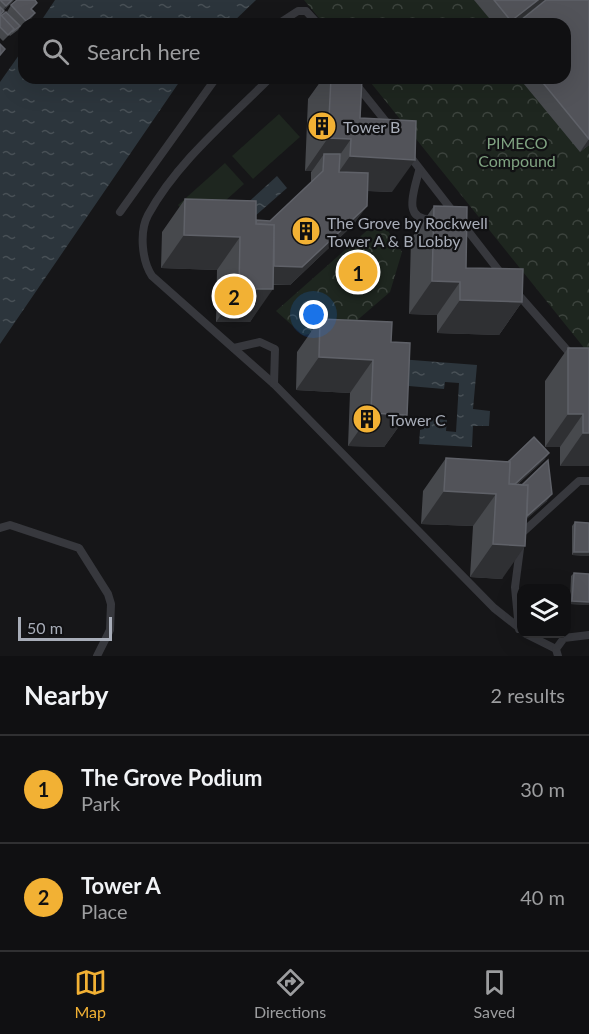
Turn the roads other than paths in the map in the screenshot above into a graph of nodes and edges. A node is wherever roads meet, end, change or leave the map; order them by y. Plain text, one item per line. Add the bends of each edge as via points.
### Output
1 (287, 18) edge
2 (313, 18) edge
3 (212, 84) edge
4 (264, 84) edge
5 (356, 84) edge
6 (396, 135) edge
7 (402, 144) edge
8 (419, 171) junction
9 (120, 212) dead end
10 (456, 217) junction
11 (234, 348) junction
12 (582, 367) edge
13 (274, 384) junction
14 (589, 481) edge
15 (0, 528) edge
16 (517, 600) edge
17 (517, 627) edge
18 (589, 635) edge
19 (534, 638) edge
20 (557, 652) edge
21 (97, 656) edge

1 - 2 lane via 298,10 306,10
3 - 9 lane
4 - 11 lane via 197,148 147,217 143,249 145,265 152,276
5 - 6 lane
7 - 8 lane
8 - 10 lane
8 - 10 lane via 411,204 414,214 423,220
10 - 12 lane
11 - 13 lane
11 - 13 lane via 260,342 275,349
13 - 17 lane
14 - 16 lane via 579,481 522,533
15 - 21 lane via 10,525 79,548 111,604 110,630
18 - 20 lane via 564,638
19 - 20 lane

